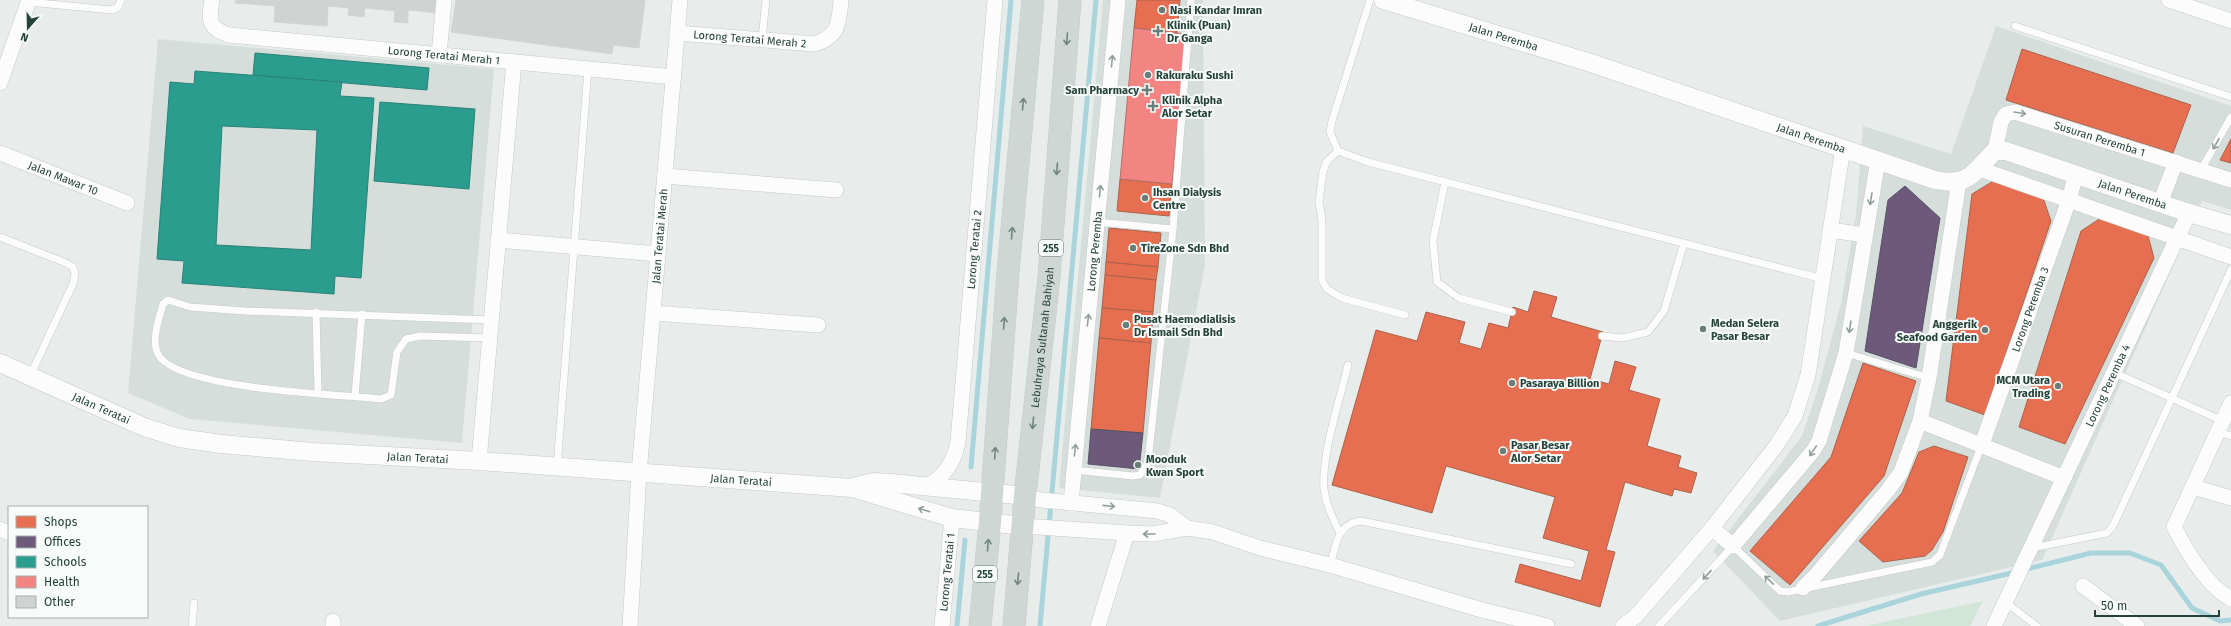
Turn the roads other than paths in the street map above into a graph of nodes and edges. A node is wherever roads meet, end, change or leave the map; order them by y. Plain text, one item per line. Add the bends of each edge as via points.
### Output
1 (121, 0) edge
2 (212, 0) edge
3 (444, 0) edge
4 (680, 0) edge
5 (766, 0) edge
6 (841, 0) edge
7 (995, 0) edge
8 (1033, 0) edge
9 (1070, 0) edge
10 (1118, 0) edge
11 (1191, 0) edge
12 (1370, 0) edge
13 (1383, 0) edge
14 (29, 1) edge
15 (2174, 1) edge
16 (2231, 21) edge
17 (2015, 26) dead end
18 (677, 33) junction
19 (762, 40) junction
20 (439, 55) junction
21 (514, 62) junction
22 (588, 69) junction
23 (674, 77) junction
24 (0, 83) edge
25 (2231, 97) edge
26 (2231, 117) edge
27 (1843, 148) junction
28 (1338, 151) junction
29 (1995, 151) junction
30 (0, 153) edge
31 (1878, 160) junction
32 (2176, 162) junction
33 (1980, 169) junction
34 (2201, 170) junction
35 (2076, 174) junction
36 (665, 176) junction
37 (2231, 180) edge
38 (1444, 182) junction
39 (1959, 182) junction
40 (836, 190) dead end
41 (2069, 200) junction
42 (127, 203) dead end
43 (2160, 203) junction
44 (2189, 212) junction
45 (1097, 222) junction
46 (2231, 225) edge
47 (1173, 229) junction
48 (1830, 230) junction
49 (1865, 235) junction
50 (0, 237) edge
51 (2178, 237) junction
52 (498, 240) junction
53 (1684, 243) junction
54 (574, 247) junction
55 (658, 254) junction
56 (2231, 256) edge
57 (2231, 270) edge
58 (1823, 279) junction
59 (316, 312) junction
60 (1512, 312) dead end
61 (653, 313) junction
62 (362, 314) junction
63 (1405, 314) dead end
64 (491, 320) junction
65 (818, 325) dead end
66 (1602, 336) dead end
67 (489, 338) junction
68 (1846, 354) junction
69 (0, 363) edge
70 (1348, 366) dead end
71 (2113, 372) junction
72 (30, 376) junction
73 (1929, 378) junction
74 (318, 394) junction
75 (355, 396) junction
76 (2171, 398) junction
77 (2231, 403) edge
78 (1920, 421) junction
79 (2224, 429) edge
80 (1982, 444) junction
81 (478, 461) junction
82 (557, 467) junction
83 (1073, 470) junction
84 (640, 473) junction
85 (2064, 478) junction
86 (926, 486) junction
87 (2192, 487) junction
88 (852, 488) junction
89 (992, 492) junction
90 (1033, 498) junction
91 (2231, 498) edge
92 (1067, 502) junction
93 (952, 518) junction
94 (990, 522) junction
95 (1031, 527) junction
96 (1187, 528) junction
97 (1712, 528) junction
98 (1128, 533) junction
99 (1340, 533) junction
100 (1733, 546) junction
101 (2027, 553) junction
102 (1571, 564) dead end
103 (1330, 565) junction
104 (2083, 586) dead end
105 (1803, 588) junction
106 (2231, 598) edge
107 (2005, 602) junction
108 (194, 603) dead end
109 (192, 626) edge
110 (630, 626) edge
111 (942, 626) edge
112 (980, 626) edge
113 (1014, 626) edge
114 (1098, 626) edge
115 (1546, 626) edge
116 (1623, 626) edge
117 (1659, 626) edge
118 (1994, 626) edge
119 (2037, 626) edge
120 (2137, 626) edge

1 - 14 lane via 118,7 112,10
2 - 20 street, Lorong Teratai Merah 1 via 210,23 215,29 229,34
3 - 20 street
4 - 18 street, Jalan Teratai Merah
5 - 19 lane
6 - 19 street, Lorong Teratai Merah 2 via 839,23 830,37 823,41 814,44
7 - 86 street, Lorong Teratai 2 via 956,453 945,473
89 -> 8 main road, 255 via 1008,272
9 -> 90 main road, Lebuhraya Sultanah Bahiyah / 255
45 -> 10 street, Lorong Peremba
11 - 47 lane
12 - 28 lane via 1332,121 1330,132
13 - 27 street, Jalan Peremba via 1591,63
14 - 24 street
15 - 16 street
17 - 25 lane
18 - 19 street, Lorong Teratai Merah 2
18 - 23 street, Jalan Teratai Merah
20 - 21 street, Lorong Teratai Merah 1
21 - 22 street, Lorong Teratai Merah 1
21 - 52 street
22 - 23 street, Lorong Teratai Merah 1
22 - 54 lane
23 - 36 street, Jalan Teratai Merah
26 -> 34 lane
27 - 31 street, Jalan Peremba
27 - 48 street
28 - 38 lane via 1368,162
28 - 63 lane via 1327,161 1319,201 1322,220 1322,280 1327,289 1342,298
29 -> 32 street, Susuran Peremba 1 via 2001,122 2006,114 2015,112
29 - 33 street
29 - 35 street, Jalan Peremba via 2017,154
30 - 42 street, Jalan Mawar 10
31 - 39 street, Jalan Peremba via 1935,180
31 -> 49 street
32 - 34 street, Susuran Peremba 1
32 - 43 street
33 - 39 street
33 - 41 street
34 - 37 street, Susuran Peremba 1
35 - 41 street, Lorong Peremba 3
35 - 43 street, Jalan Peremba
36 - 40 street
36 - 55 street, Jalan Teratai Merah
38 - 53 lane
38 - 60 lane via 1433,241 1437,282 1459,298
39 - 73 street
41 - 51 street
41 - 80 street, Lorong Peremba 3
43 - 44 street, Jalan Peremba
44 - 46 street, Jalan Peremba
44 - 51 street, Lorong Peremba 4
45 - 47 lane
83 -> 45 street, Lorong Peremba
47 - 83 lane via 1148,462 1145,470 1140,475 1133,476
48 - 49 street
48 - 58 street
49 -> 68 street
50 - 72 lane via 66,263 73,267 75,274 73,284
51 - 56 street
51 - 71 street, Lorong Peremba 4
52 - 54 street
52 - 64 street
53 - 58 lane
53 - 66 lane via 1664,311 1648,332 1622,338
54 - 55 street
54 - 82 lane
55 - 61 street, Jalan Teratai Merah
57 - 76 lane
58 - 97 street via 1808,376 1795,416 1776,446
59 - 62 lane
59 - 74 lane
59 - 74 lane via 190,307 168,300 163,304 159,315 155,348 158,356 172,368 200,378
61 - 65 street
61 - 84 street, Jalan Teratai Merah
62 - 64 lane
62 - 75 lane
64 - 67 street
67 - 75 lane via 420,336 406,339 397,352 391,395 381,399
67 - 81 street
68 - 73 lane
68 -> 100 street via 1819,441
69 - 72 street, Jalan Teratai
70 - 99 lane via 1325,463 1324,489 1328,507
71 - 76 lane
71 - 85 street, Lorong Peremba 4
72 - 81 street, Jalan Teratai via 144,427 179,438 298,451
73 - 78 street
74 - 75 lane
76 - 79 lane
76 - 101 lane via 2113,526 2107,533
77 - 79 street
78 - 80 street
78 - 105 street via 1901,472
79 - 87 street
80 - 85 street
80 - 105 lane via 1940,555 1932,562
81 - 82 street, Jalan Teratai
82 - 84 street, Jalan Teratai
83 - 92 street, Lorong Peremba
84 - 88 street, Jalan Teratai
84 - 110 street, Jalan Teratai Merah
85 - 101 street, Lorong Peremba 4
86 - 88 street, Jalan Teratai via 874,482
86 - 89 street, Jalan Teratai
87 - 91 street
87 - 106 street via 2174,527 2210,582
93 -> 88 street, Jalan Teratai
89 - 90 street, Jalan Teratai
89 - 94 main road, 255
90 - 92 street
90 - 95 main road, Lebuhraya Sultanah Bahiyah / 255
92 -> 96 street via 1158,511 1170,514
93 - 94 street, Jalan Teratai
93 - 111 street, Lorong Teratai 1
94 - 95 street, Jalan Teratai
112 -> 94 main road, 255
95 - 98 street
95 -> 113 main road, Lebuhraya Sultanah Bahiyah / 255
96 -> 98 street via 1153,534
96 - 103 street via 1213,532 1260,548
97 - 100 street
97 - 116 street via 1636,616
98 - 114 street
99 - 102 lane via 1351,522 1361,521
99 - 103 lane
105 -> 100 lane via 1788,592 1780,591
100 -> 117 lane
101 - 107 street, Lorong Peremba 4
103 - 115 street
104 - 120 street
107 - 118 street, Lorong Peremba 4
107 - 119 lane
108 - 109 lane

